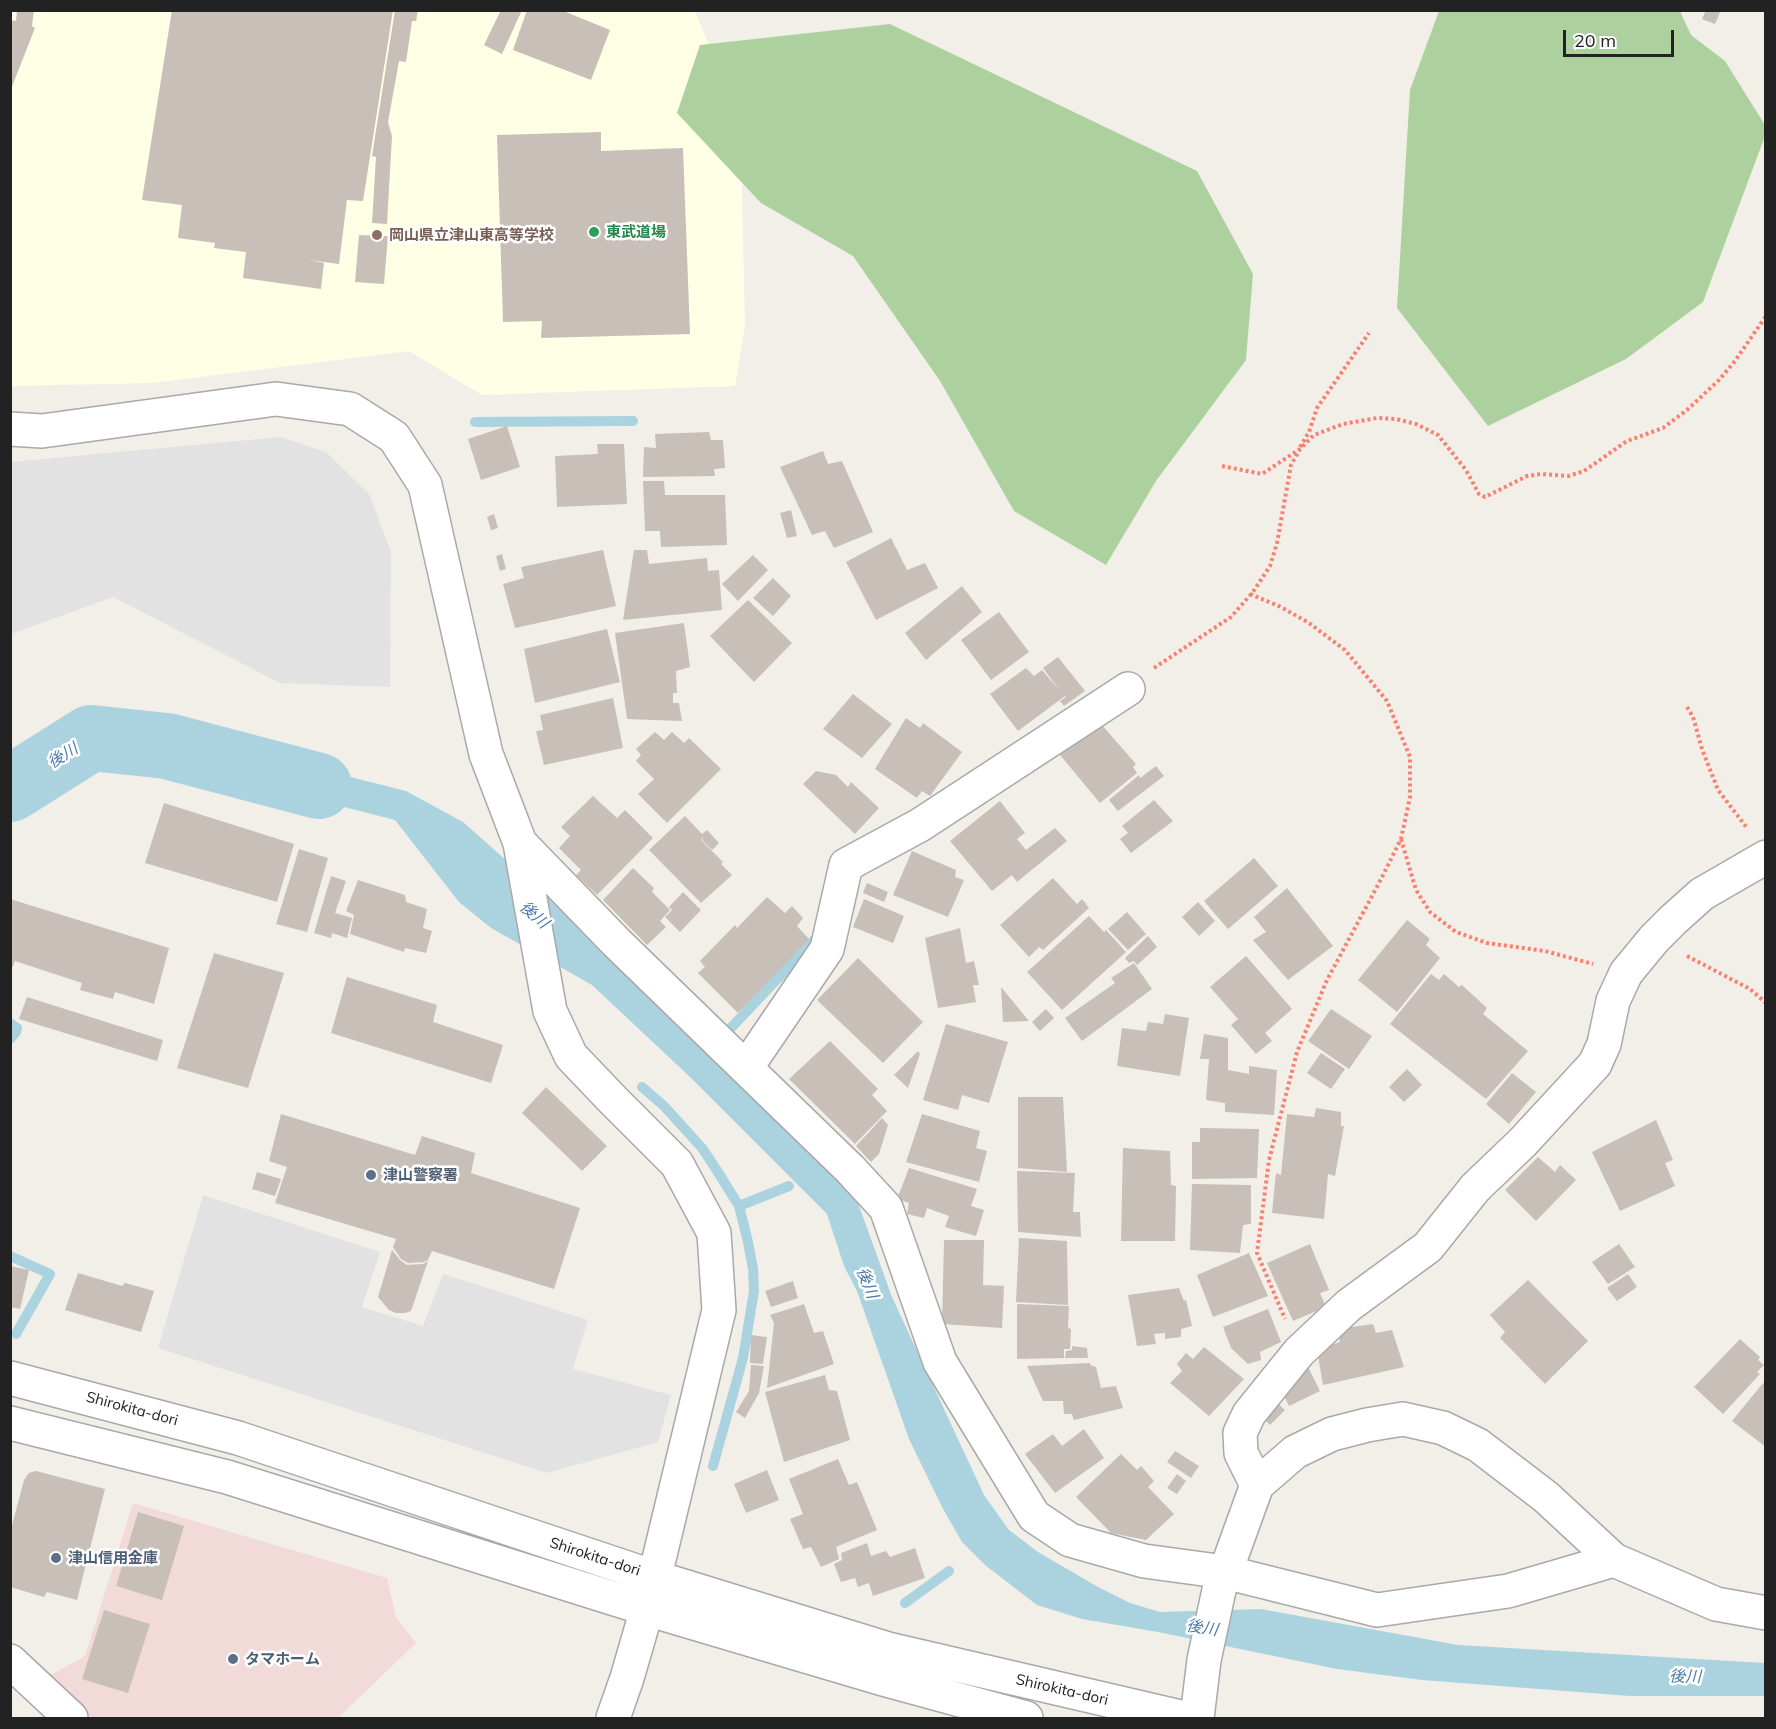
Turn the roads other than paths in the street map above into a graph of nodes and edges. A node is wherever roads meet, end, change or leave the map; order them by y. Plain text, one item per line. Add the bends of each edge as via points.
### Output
1 (10, 429) edge
2 (1128, 689) road end
3 (520, 843) junction
4 (1759, 846) edge
5 (746, 1068) junction
6 (10, 1378) edge
7 (10, 1422) edge
8 (1257, 1485) junction
9 (1614, 1560) junction
10 (654, 1577) junction
11 (1222, 1581) junction
12 (647, 1609) junction
13 (1766, 1613) edge
14 (10, 1661) edge
15 (71, 1719) edge
16 (613, 1719) edge
17 (1026, 1719) edge
18 (1185, 1719) edge
19 (1197, 1719) edge

1 - 3 street via 42,431 276,399 350,409 394,437 425,485 486,754
2 - 5 street via 920,825 846,865 827,949
3 - 5 street
3 - 10 street via 550,1011 571,1056 678,1164 714,1233 719,1310
4 - 8 street via 1673,920 1626,973 1613,1001 1604,1044 1595,1064 1475,1188 1428,1247 1349,1305 1299,1353 1249,1414 1240,1433 1241,1452
5 - 11 street via 886,1208 940,1362 1034,1516 1070,1540
6 - 10 street, Shirokita-dori via 238,1438
7 - 12 street via 227,1477
8 - 9 street via 1295,1452 1332,1434 1403,1419 1443,1428 1478,1445 1546,1497
8 - 11 street
9 - 11 street via 1508,1591 1377,1610
9 - 13 street via 1716,1604
10 - 12 street
10 - 18 street, Shirokita-dori via 888,1649
11 - 19 street via 1204,1660
12 - 16 street
12 - 17 street
14 - 15 street

